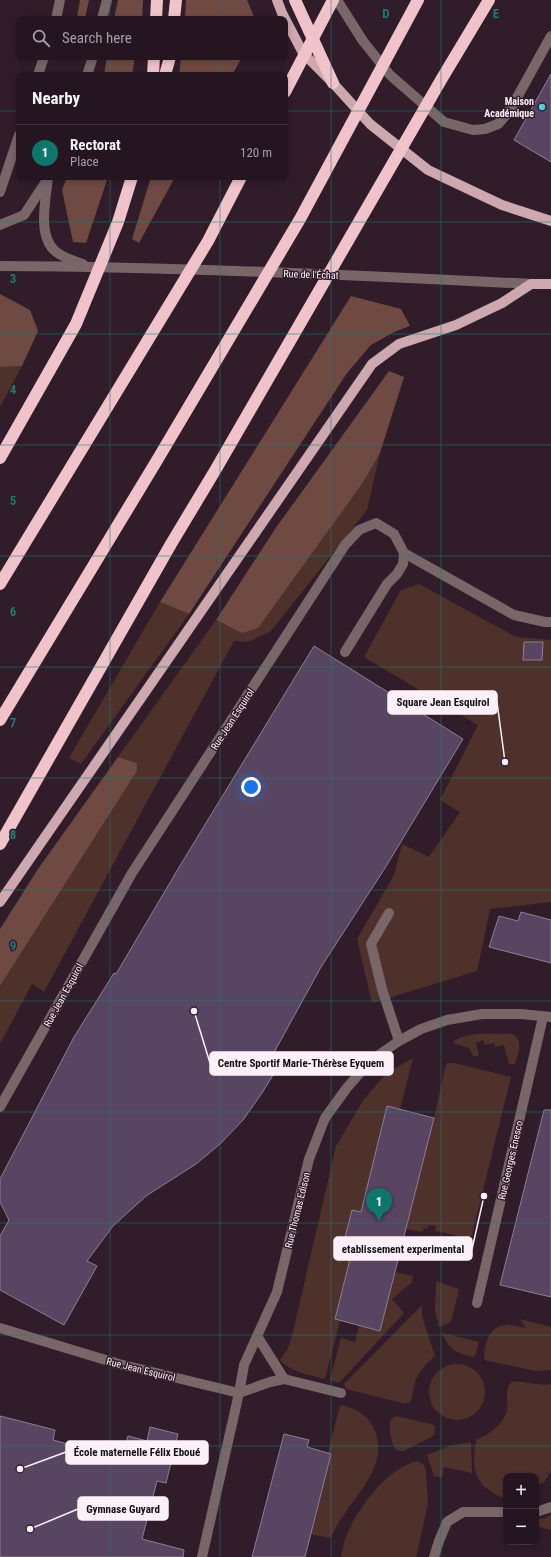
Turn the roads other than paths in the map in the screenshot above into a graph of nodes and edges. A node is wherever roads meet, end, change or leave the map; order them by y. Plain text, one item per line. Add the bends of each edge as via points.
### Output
1 (60, 0) edge
2 (107, 0) edge
3 (157, 0) edge
4 (176, 0) edge
5 (277, 0) edge
6 (296, 0) edge
7 (333, 0) edge
8 (338, 0) edge
9 (418, 0) edge
10 (489, 0) edge
11 (57, 16) edge
12 (103, 16) edge
13 (156, 16) edge
14 (174, 16) edge
15 (284, 16) edge
16 (288, 24) edge
17 (551, 36) edge
18 (43, 60) edge
19 (92, 60) edge
20 (154, 60) edge
21 (169, 60) edge
22 (39, 72) edge
23 (88, 72) edge
24 (153, 72) edge
25 (166, 72) edge
26 (333, 83) junction
27 (288, 86) edge
28 (16, 144) edge
29 (46, 180) edge
30 (48, 180) edge
31 (131, 180) edge
32 (239, 180) edge
33 (0, 192) edge
34 (551, 221) edge
35 (0, 225) edge
36 (0, 266) edge
37 (92, 267) junction
38 (531, 284) junction
39 (551, 284) edge
40 (0, 458) edge
41 (404, 553) junction
42 (0, 584) edge
43 (551, 622) edge
44 (346, 652) dead end
45 (0, 720) edge
46 (0, 844) edge
47 (0, 902) edge
48 (389, 912) dead end
49 (547, 1017) edge
50 (399, 1041) junction
51 (0, 1107) edge
52 (477, 1303) dead end
53 (0, 1328) edge
54 (257, 1336) junction
55 (284, 1380) junction
56 (239, 1393) junction
57 (341, 1393) dead end
58 (551, 1507) edge
59 (539, 1511) edge
60 (503, 1512) edge
61 (202, 1557) edge
62 (434, 1557) edge

1 - 11 street
2 - 12 street
3 - 13 highway
4 - 14 highway
5 - 15 main road
6 - 26 highway
7 - 27 highway
8 - 17 street via 363,41 390,75 444,122 473,130 498,124 509,112
9 - 45 highway via 300,219
10 - 46 highway via 171,544
16 - 26 main road via 303,53
18 - 22 street
19 - 23 street
20 - 24 highway
21 - 25 highway
26 - 34 main road via 370,124 428,170 502,205
28 - 33 street
29 - 35 street via 24,215
30 - 37 street via 44,226 47,241 56,251 68,258
31 - 40 highway via 118,222 76,324
32 - 42 highway via 208,241
36 - 37 street, Rue de l'Échat
37 - 38 street, Rue de l'Échat
38 - 39 main road
38 - 47 main road via 502,303 456,325 399,344 372,364
41 - 43 street via 514,615
41 - 44 street via 403,564 386,584
41 - 51 street, Rue Jean Esquirol via 394,534 376,524 359,530 345,545 132,873
48 - 50 street via 372,944 382,989
49 - 50 street, Rue Thomas Edison via 482,1014 447,1020 421,1029
49 - 52 street, Rue Georges Enesco
50 - 54 street, Rue Thomas Edison via 370,1061 325,1118 309,1160 276,1292
53 - 56 street, Rue Jean Esquirol via 119,1364
54 - 55 street
54 - 56 street, Rue Thomas Edison via 244,1365
55 - 56 street
55 - 57 street
56 - 61 street, Rue Thomas Edison
58 - 59 street
60 - 62 street via 463,1512 447,1522

